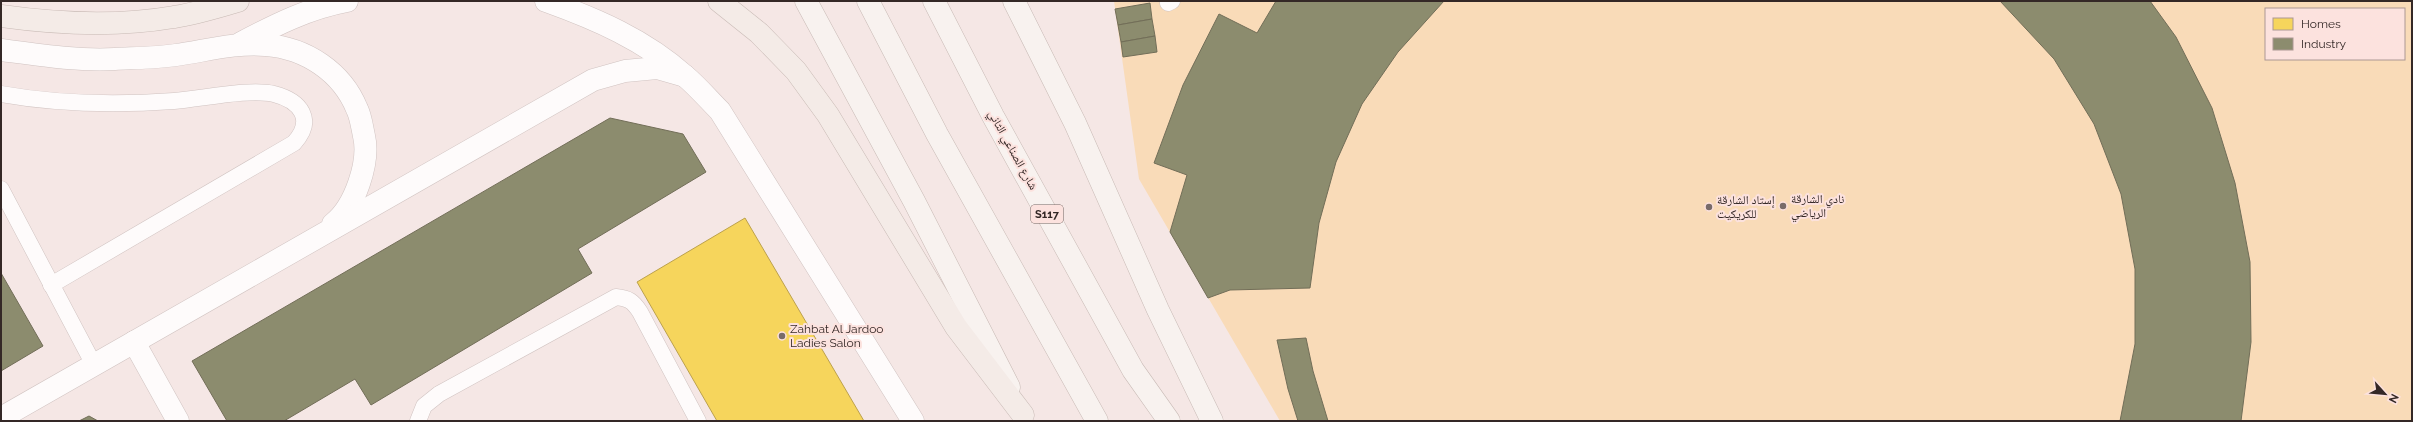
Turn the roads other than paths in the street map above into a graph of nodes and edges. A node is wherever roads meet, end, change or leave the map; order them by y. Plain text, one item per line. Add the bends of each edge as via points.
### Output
1 (238, 1) edge
2 (347, 1) edge
3 (546, 1) edge
4 (719, 1) edge
5 (806, 1) edge
6 (868, 1) edge
7 (934, 1) edge
8 (1014, 1) edge
9 (1, 16) edge
10 (237, 46) junction
11 (1, 50) edge
12 (685, 76) junction
13 (1, 94) edge
14 (1, 189) edge
15 (314, 240) junction
16 (52, 285) junction
17 (134, 342) junction
18 (94, 365) junction
19 (1, 418) edge
20 (1025, 418) edge
21 (178, 421) edge
22 (418, 421) edge
23 (698, 421) edge
24 (914, 421) edge
25 (1097, 421) edge
26 (1169, 421) edge
27 (1212, 421) edge

1 - 9 highway via 174,17 108,24
2 - 10 street via 330,4 281,21
3 - 12 street via 600,21 642,44
4 - 20 highway via 759,33 801,78 828,115 956,327
5 - 20 main road via 914,201
6 - 25 main road via 937,134
7 - 26 main road, شارع الصناعي الثاني / S117 via 993,116 1130,363
8 - 27 main road via 1075,123 1158,310
10 - 11 street via 175,55 114,59 53,57
10 - 15 street via 266,45 295,50 321,63 343,84 358,110 364,139 363,168 354,197 337,221
12 - 15 street via 657,68 625,71 594,80
12 - 24 street via 720,111
13 - 16 lane via 61,101 117,103 173,101 263,92 287,98 303,113 305,124 301,135 294,143
14 - 16 lane
15 - 17 street
16 - 18 lane
17 - 18 street
17 - 21 street
18 - 19 street
22 - 23 lane via 424,406 440,394 616,297 626,298 634,303 640,312

